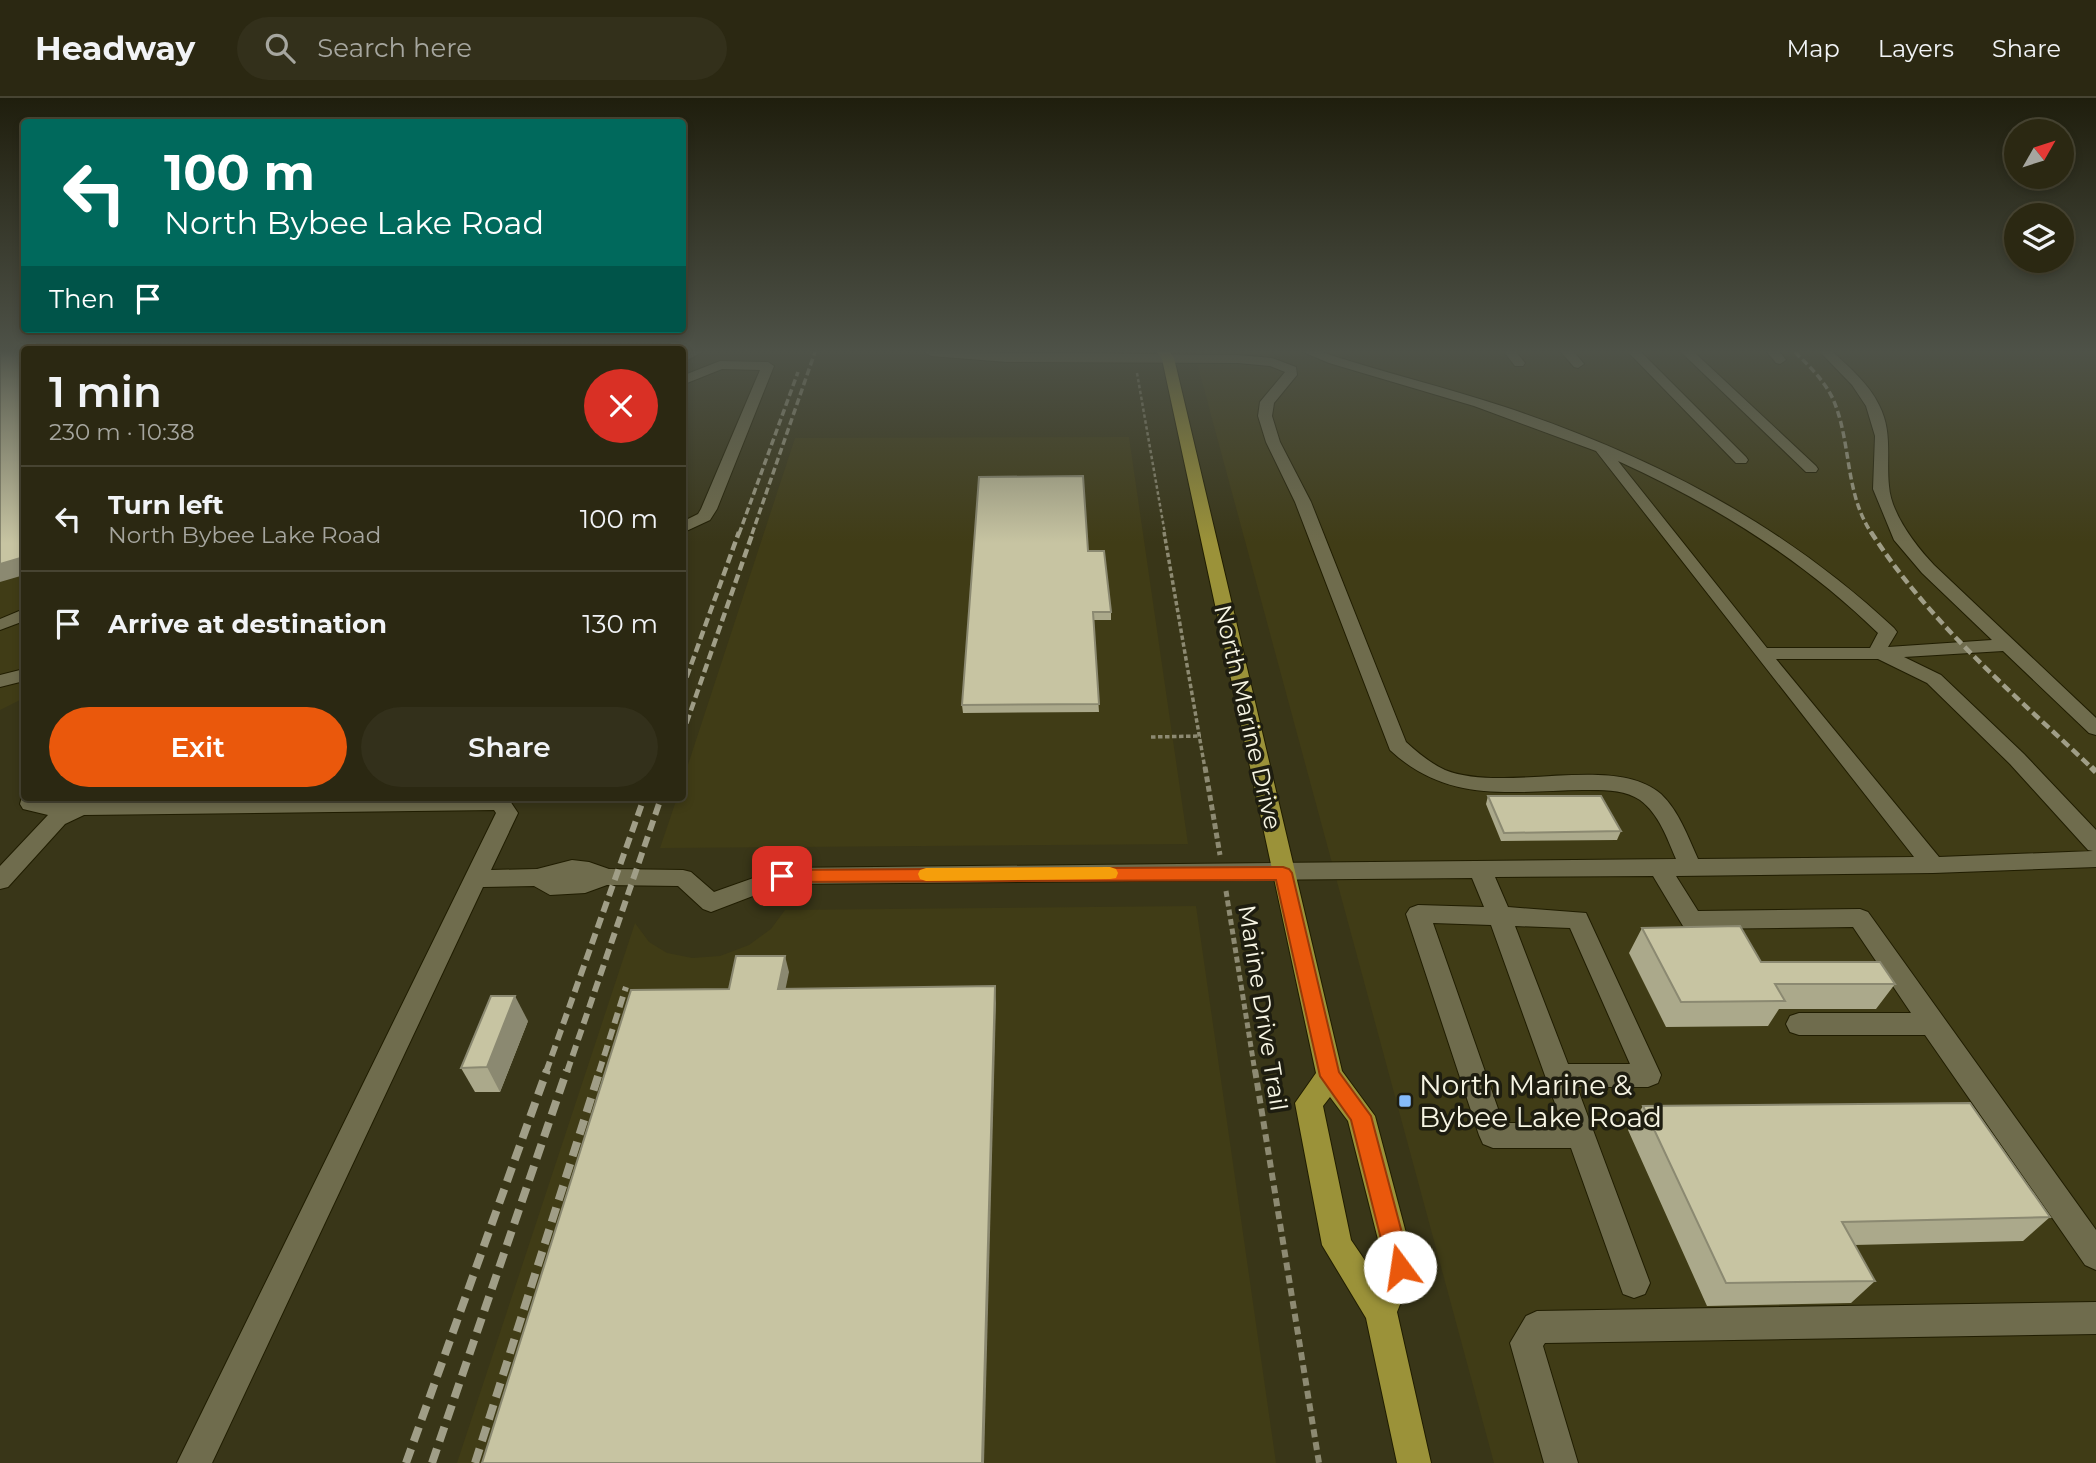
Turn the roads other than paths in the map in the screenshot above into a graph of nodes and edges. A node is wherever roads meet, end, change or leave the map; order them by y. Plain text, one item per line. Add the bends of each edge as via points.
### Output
1 (747, 416) edge
2 (1182, 416) edge
3 (1265, 416) edge
4 (1515, 416) edge
5 (1697, 416) edge
6 (1755, 416) edge
7 (1876, 416) edge
8 (1601, 448) junction
9 (1741, 460) dead end
10 (1811, 468) dead end
11 (686, 526) edge
12 (21, 615) edge
13 (1, 625) edge
14 (2007, 645) junction
15 (1881, 653) junction
16 (1762, 654) junction
17 (21, 676) edge
18 (0, 681) edge
19 (2096, 730) edge
20 (31, 801) edge
21 (465, 801) edge
22 (67, 812) junction
23 (2096, 844) edge
24 (2096, 859) edge
25 (1933, 865) junction
26 (1690, 866) junction
27 (1659, 867) junction
28 (1480, 870) junction
29 (1283, 873) junction
30 (476, 879) junction
31 (0, 881) edge
32 (1500, 916) junction
33 (1799, 1024) dead end
34 (1932, 1024) junction
35 (1330, 1076) junction
36 (1559, 1076) junction
37 (1581, 1136) junction
38 (2096, 1255) edge
39 (1634, 1283) dead end
40 (1381, 1312) junction
41 (2096, 1318) edge
42 (194, 1463) edge
43 (1414, 1463) edge
44 (1561, 1463) edge

1 - 11 street via 709,509
2 - 29 main road, North Marine Drive
3 - 26 street via 1397,745 1409,760 1448,780 1475,784 1623,784 1646,794 1662,809
4 - 8 street
5 - 9 street
6 - 10 street
7 - 14 street via 1882,436 1881,489 1902,540
8 - 15 street via 1704,495 1800,558 1865,608 1888,632 1877,651
8 - 16 street
12 - 13 street
14 - 15 street
14 - 19 street
15 - 16 street
15 - 23 street via 1934,678
16 - 25 street
17 - 18 street
20 - 22 street
21 - 22 street via 81,808
21 - 30 street via 500,803 507,813
22 - 31 street
24 - 25 street
25 - 26 street
26 - 27 street
27 - 28 street
27 - 34 street via 1691,920 1860,918
28 - 29 street
28 - 32 street
29 - 30 street via 782,876 711,903 683,878 605,877 592,869
29 - 35 main road, North Marine Drive
30 - 42 street
32 - 36 street
32 - 36 street via 1578,919 1647,1075
32 - 37 street via 1418,914 1493,1135
33 - 34 street
34 - 38 street
35 - 40 main road, North Marine Drive via 1361,1116 1400,1267
35 - 40 main road via 1309,1102 1337,1245
36 - 37 street
37 - 39 street
40 - 43 main road
41 - 44 street via 1537,1328 1526,1343

